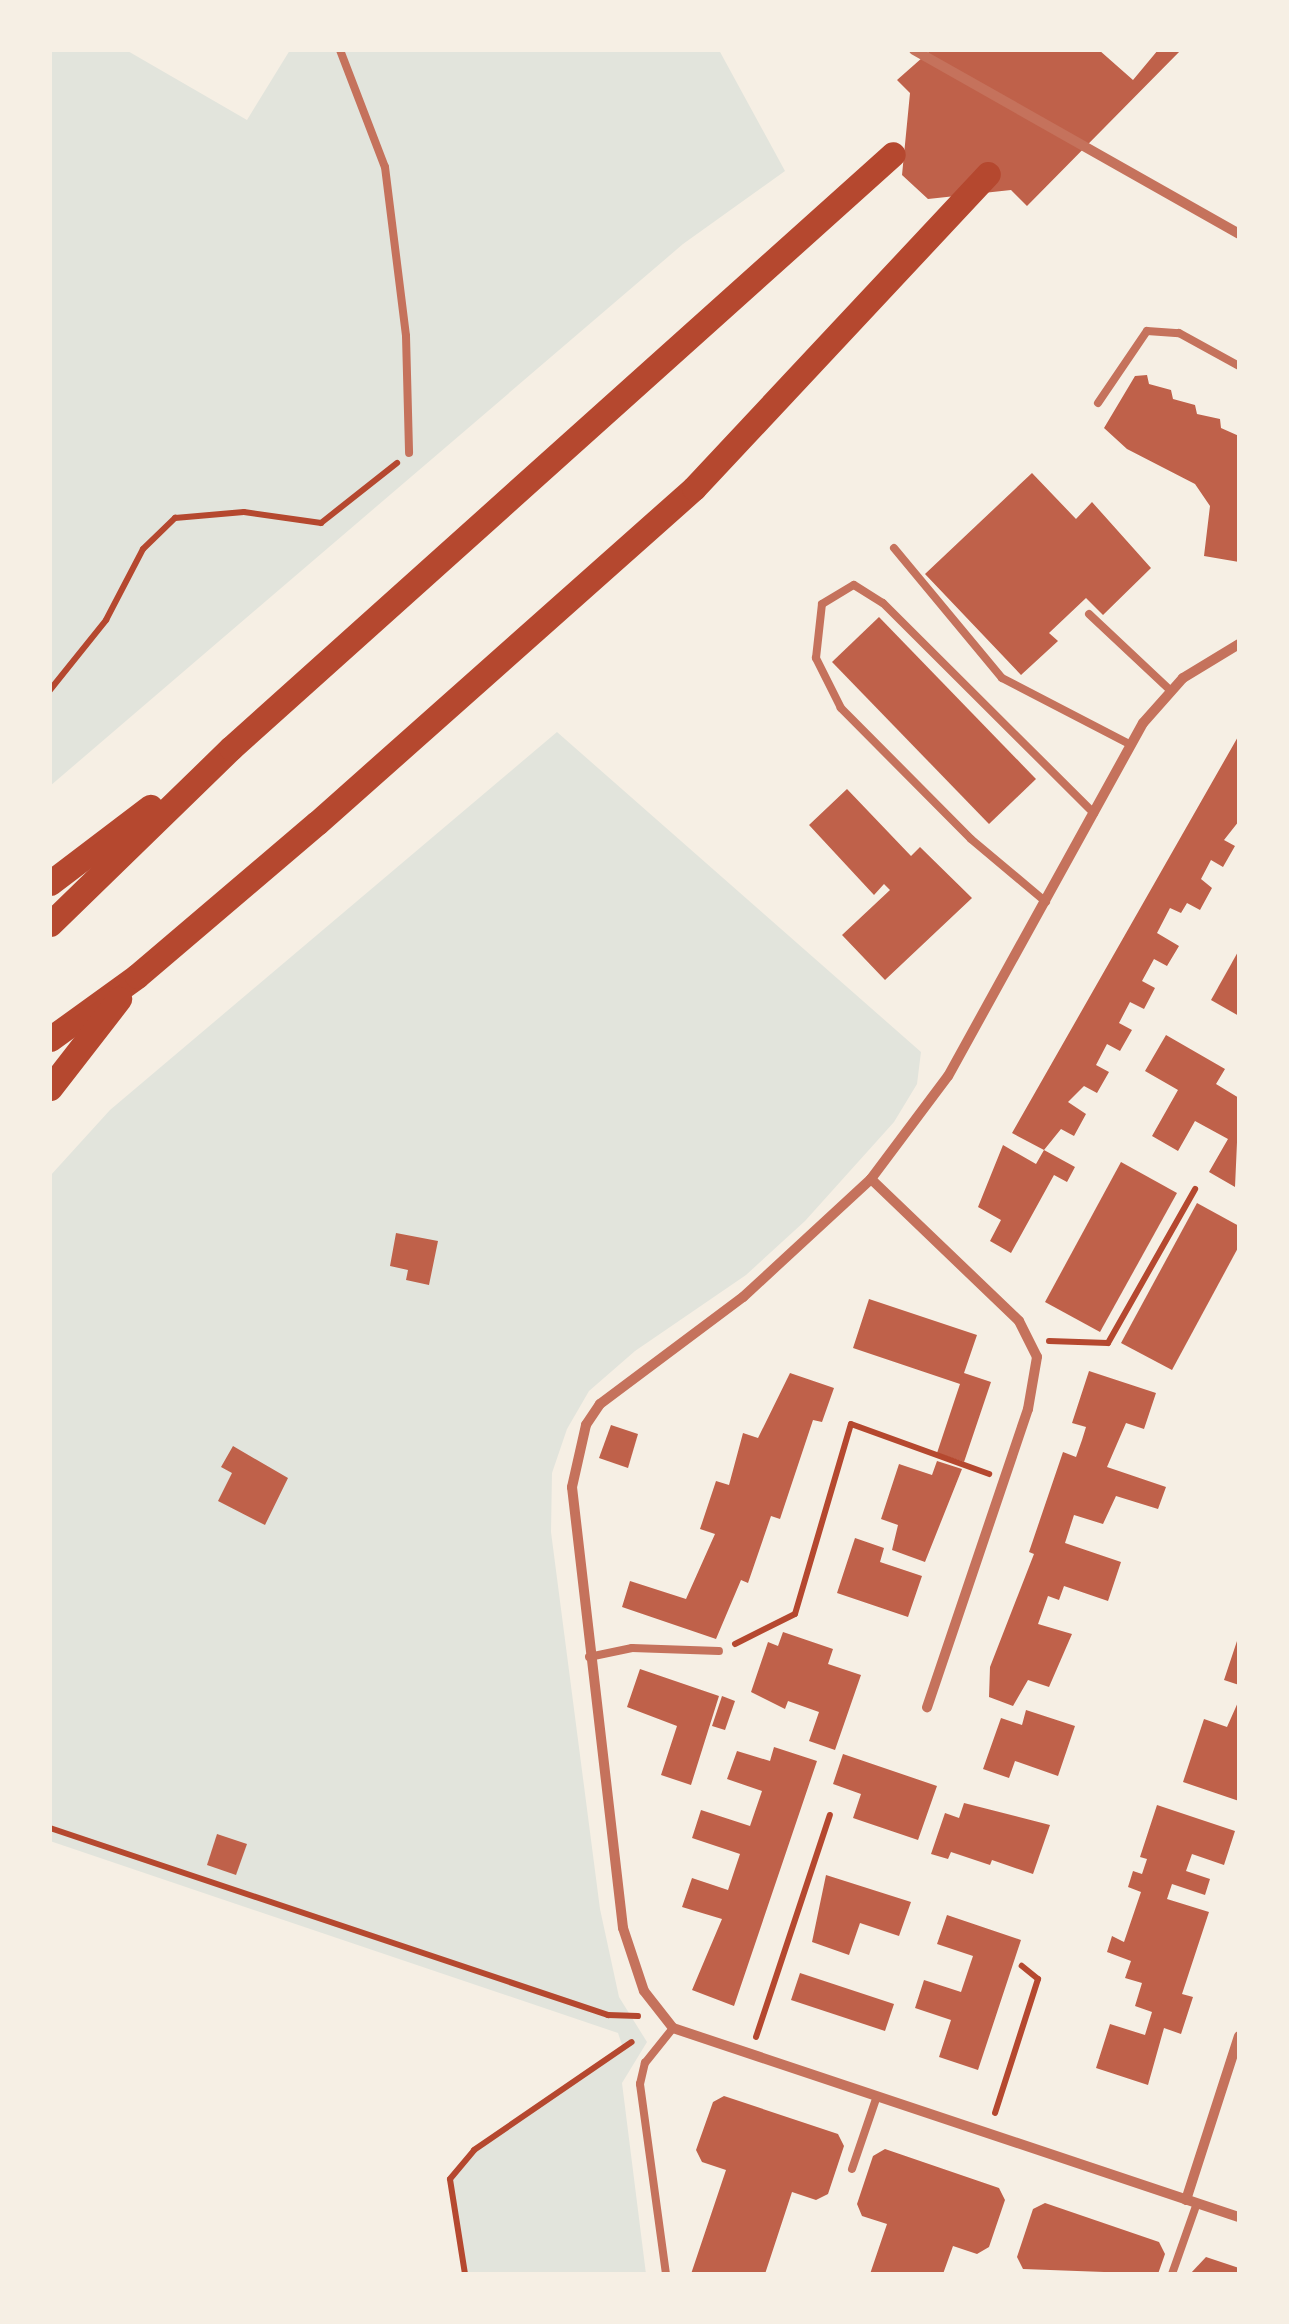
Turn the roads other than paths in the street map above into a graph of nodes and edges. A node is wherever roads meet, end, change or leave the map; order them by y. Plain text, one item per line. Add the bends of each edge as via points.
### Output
1 (340, 50) edge
2 (914, 50) edge
3 (893, 154) dead end
4 (988, 174) dead end
5 (1239, 234) edge
6 (1239, 366) edge
7 (1098, 402) dead end
8 (409, 454) road end
9 (894, 548) dead end
10 (1090, 614) dead end
11 (1239, 644) edge
12 (1171, 691) junction
13 (1131, 745) junction
14 (230, 748) junction
15 (1094, 813) junction
16 (50, 883) edge
17 (1046, 902) junction
18 (50, 924) edge
19 (137, 976) junction
20 (50, 1038) edge
21 (50, 1088) edge
22 (871, 1179) junction
23 (719, 1652) road end
24 (589, 1657) junction
25 (927, 1706) dead end
26 (673, 2028) junction
27 (1239, 2036) edge
28 (877, 2096) junction
29 (852, 2169) dead end
30 (1191, 2202) junction
31 (1239, 2218) edge
32 (666, 2274) edge
33 (1172, 2274) edge

1 - 8 lane via 368,113 388,187 406,336
2 - 5 street
3 - 14 highway via 773,269
4 - 19 highway via 694,488
6 - 7 lane via 1179,334 1147,331
9 - 13 lane via 1002,678
10 - 12 lane
11 - 12 street
12 - 13 street
13 - 15 street
14 - 16 highway
14 - 18 highway
15 - 17 street
15 - 17 lane via 883,602 854,585 822,604 816,658 841,708 971,838
17 - 22 street via 948,1076
19 - 20 highway
19 - 21 highway
22 - 24 street via 743,1298 621,1384 586,1425 572,1487
22 - 25 street via 1033,1340 1036,1373
23 - 24 lane via 632,1648
24 - 26 street via 623,1928 644,1992
26 - 28 street
26 - 32 lane via 645,2064 640,2084
27 - 30 street
28 - 29 lane
28 - 30 street
30 - 31 street
30 - 33 lane

